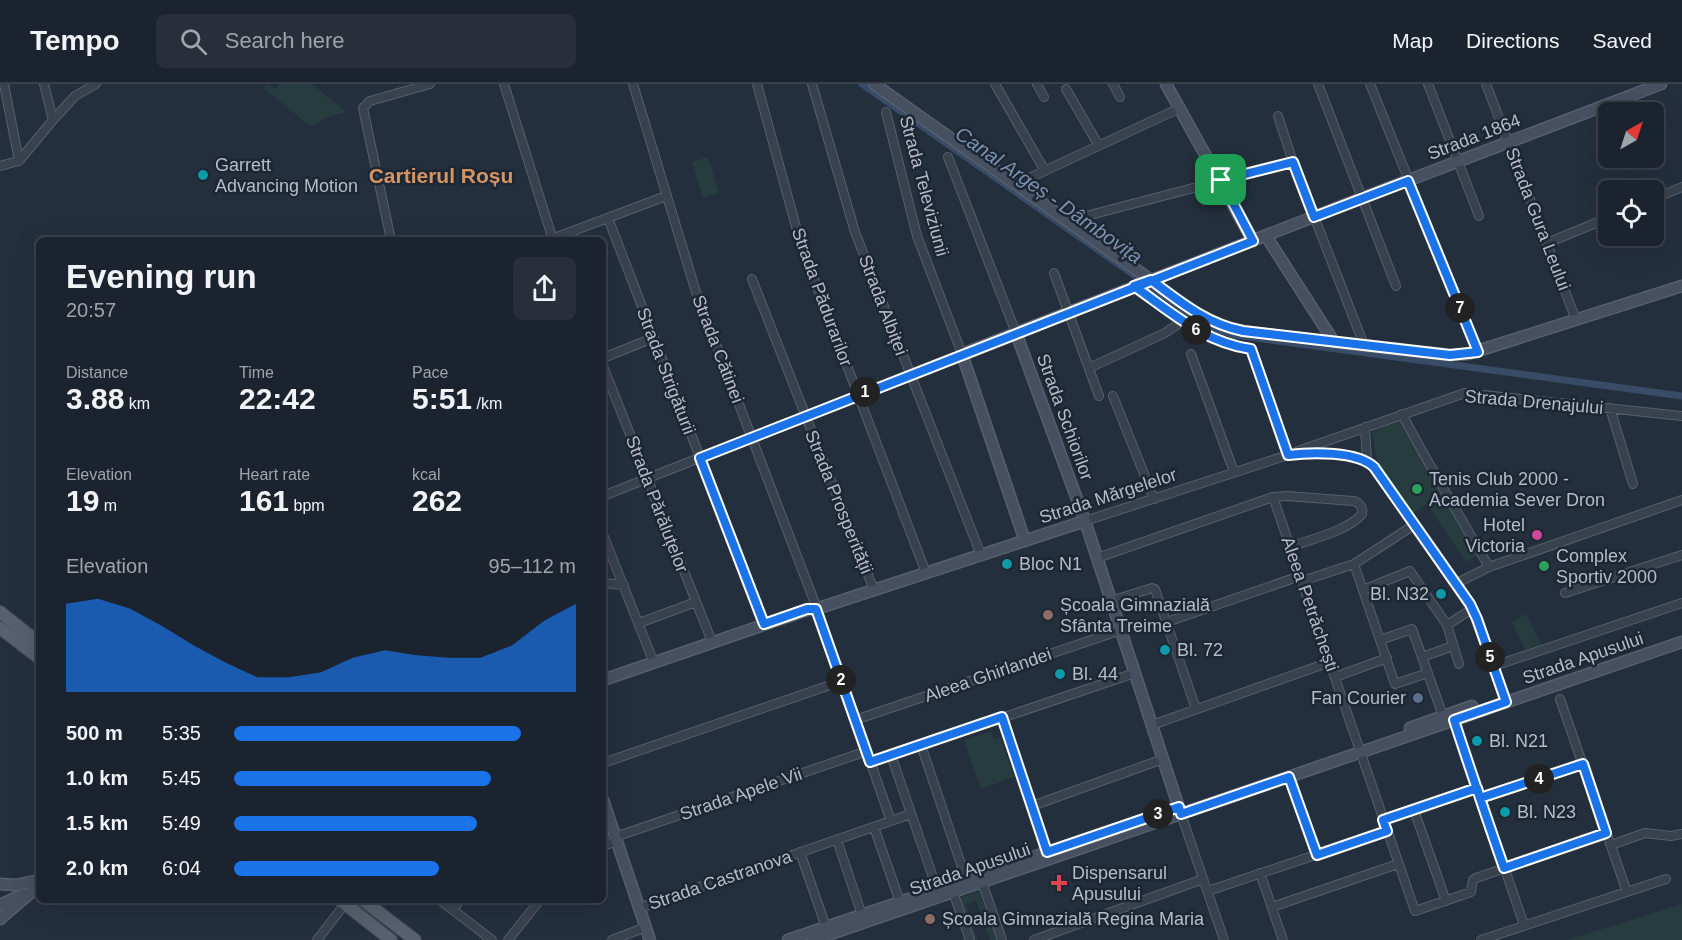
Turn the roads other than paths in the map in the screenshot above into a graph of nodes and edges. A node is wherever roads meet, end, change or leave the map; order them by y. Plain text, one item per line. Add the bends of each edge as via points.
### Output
1 (4, 84) edge
2 (44, 84) edge
3 (430, 84) edge
4 (504, 84) edge
5 (633, 84) edge
6 (757, 84) edge
7 (812, 84) edge
8 (874, 84) edge
9 (995, 84) edge
10 (1037, 84) edge
11 (1113, 84) edge
12 (1166, 84) edge
13 (1318, 84) edge
14 (1370, 84) edge
15 (1428, 84) edge
16 (1486, 84) edge
17 (1661, 84) edge
18 (90, 85) edge
19 (1066, 89) dead end
20 (1044, 97) dead end
21 (1120, 97) dead end
22 (1180, 108) junction
23 (886, 112) dead end
24 (1278, 116) dead end
25 (52, 120) junction
26 (1508, 142) junction
27 (1099, 146) junction
28 (948, 157) dead end
29 (19, 161) junction
30 (1458, 161) junction
31 (1293, 162) junction
32 (0, 166) edge
33 (1045, 171) junction
34 (1221, 180) junction
35 (1408, 181) junction
36 (1682, 187) edge
37 (1021, 188) junction
38 (1664, 194) edge
39 (666, 196) junction
40 (1362, 198) junction
41 (1479, 216) dead end
42 (1314, 217) junction
43 (608, 218) junction
44 (1067, 221) junction
45 (1598, 222) edge
46 (1266, 236) junction
47 (390, 237) edge
48 (551, 237) edge
49 (560, 237) edge
50 (1253, 241) junction
51 (1547, 243) junction
52 (1054, 273) dead end
53 (752, 279) dead end
54 (1151, 280) junction
55 (1396, 285) dead end
56 (1134, 286) junction
57 (1682, 286) edge
58 (1069, 312) junction
59 (1182, 321) junction
60 (1576, 321) junction
61 (1016, 333) junction
62 (653, 338) junction
63 (1334, 342) junction
64 (1364, 345) junction
65 (1478, 352) junction
66 (962, 354) junction
67 (1191, 354) dead end
68 (606, 357) edge
69 (1089, 368) junction
70 (606, 374) edge
71 (910, 375) junction
72 (858, 395) junction
73 (1099, 396) dead end
74 (1113, 396) dead end
75 (1610, 408) junction
76 (1402, 414) junction
77 (805, 416) junction
78 (1682, 416) edge
79 (1365, 428) junction
80 (753, 437) junction
81 (1288, 455) junction
82 (700, 458) junction
83 (1367, 461) junction
84 (1234, 472) junction
85 (647, 479) junction
86 (1633, 484) dead end
87 (606, 495) edge
88 (1273, 497) junction
89 (1154, 499) junction
90 (1682, 500) edge
91 (1085, 521) junction
92 (1414, 525) junction
93 (1025, 541) junction
94 (606, 542) edge
95 (1290, 547) junction
96 (981, 555) junction
97 (1682, 555) edge
98 (1097, 558) junction
99 (1354, 564) junction
100 (1489, 567) junction
101 (926, 573) junction
102 (1301, 579) junction
103 (606, 583) edge
104 (1455, 584) junction
105 (624, 585) junction
106 (874, 590) junction
107 (1363, 590) junction
108 (1565, 593) dead end
109 (1112, 601) junction
110 (696, 602) junction
111 (1682, 603) edge
112 (816, 609) junction
113 (1472, 609) junction
114 (0, 612) edge
115 (1167, 622) junction
116 (639, 623) junction
117 (764, 624) junction
118 (1447, 625) junction
119 (0, 628) edge
120 (1121, 630) junction
121 (1380, 640) junction
122 (36, 641) edge
123 (712, 642) junction
124 (1682, 642) edge
125 (1453, 646) junction
126 (36, 656) edge
127 (1422, 657) junction
128 (1387, 658) junction
129 (1330, 662) junction
130 (654, 663) junction
131 (1459, 664) dead end
132 (1494, 666) junction
133 (1135, 673) junction
134 (1428, 673) junction
135 (1335, 677) junction
136 (606, 680) edge
137 (842, 681) junction
138 (1505, 699) junction
139 (1560, 699) dead end
140 (1196, 709) junction
141 (1002, 717) junction
142 (1448, 718) junction
143 (855, 720) junction
144 (1152, 725) junction
145 (921, 746) junction
146 (1360, 749) junction
147 (867, 751) junction
148 (891, 756) junction
149 (1163, 759) junction
150 (606, 762) edge
151 (870, 762) junction
152 (1583, 764) junction
153 (1289, 777) junction
154 (1477, 788) junction
155 (1480, 798) junction
156 (1032, 806) junction
157 (606, 809) edge
158 (1180, 810) junction
159 (1414, 810) junction
160 (911, 814) junction
161 (1383, 820) junction
162 (891, 821) junction
163 (874, 827) junction
164 (1387, 831) junction
165 (1606, 833) junction
166 (1682, 834) edge
167 (616, 839) junction
168 (837, 840) junction
169 (606, 844) edge
170 (1611, 845) junction
171 (800, 852) junction
172 (1049, 855) junction
173 (1317, 855) junction
174 (1398, 864) junction
175 (1504, 868) junction
176 (1260, 873) junction
177 (981, 878) junction
178 (1203, 879) junction
179 (1665, 879) dead end
180 (968, 883) junction
181 (0, 886) edge
182 (36, 886) edge
183 (36, 887) edge
184 (36, 888) edge
185 (937, 889) junction
186 (1208, 891) junction
187 (953, 892) junction
188 (1627, 892) junction
189 (1446, 901) junction
190 (900, 902) junction
191 (341, 903) edge
192 (343, 903) edge
193 (372, 903) edge
194 (444, 903) edge
195 (458, 903) edge
196 (538, 903) edge
197 (0, 904) edge
198 (1272, 907) junction
199 (639, 908) junction
200 (453, 910) junction
201 (864, 918) junction
202 (0, 919) edge
203 (1524, 925) junction
204 (646, 927) junction
205 (832, 933) edge
206 (1224, 938) edge
207 (317, 940) edge
208 (391, 940) edge
209 (415, 940) edge
210 (492, 940) edge
211 (508, 940) edge
212 (612, 940) edge
213 (650, 940) edge
214 (788, 940) edge
215 (813, 940) edge
216 (970, 940) edge
217 (1002, 940) edge
218 (1034, 940) edge
219 (1214, 940) edge
220 (1283, 940) edge
221 (1481, 940) edge

1 - 29 street
2 - 25 street
3 - 47 street via 370,101 363,108
4 - 48 street
5 - 39 street, Strada Cătinei
6 - 72 street, Strada Pădurarilor via 801,245
7 - 71 street, Strada Albiței via 855,232
8 - 37 street
9 - 33 street
10 - 20 street
11 - 21 street
12 - 22 street
13 - 40 street
14 - 35 street
15 - 30 street
16 - 26 street, Strada Gura Leului
17 - 26 street, Strada 1864
18 - 25 street
19 - 27 street
22 - 27 street
22 - 34 street
23 - 66 street, Strada Televiziunii via 918,236
24 - 31 street
25 - 29 street
26 - 30 street, Strada 1864
26 - 51 street, Strada Gura Leului
27 - 33 street
28 - 61 street, Strada Schiorilor
29 - 32 street
30 - 35 street, Strada 1864
30 - 41 street
31 - 34 street
31 - 42 street
33 - 37 street via 1028,179
34 - 44 street
34 - 50 street
35 - 40 street, Strada 1864
35 - 65 street
36 - 38 street
37 - 44 street
39 - 43 street
39 - 80 street, Strada Cătinei via 696,292
40 - 42 street, Strada 1864
40 - 55 street
42 - 46 street, Strada 1864
42 - 64 street
43 - 49 street
43 - 62 street, Strada Strigăturii
44 - 54 street
45 - 51 street
46 - 50 street, Strada 1864
46 - 63 street
50 - 54 street, Strada 1864
51 - 60 street, Strada Gura Leului
52 - 58 street
53 - 77 street, Strada Prosperității
54 - 56 street, Strada 1864
54 - 63 street via 1195,313 1230,328
56 - 58 street, Strada 1864
56 - 59 street
57 - 60 street
58 - 61 street, Strada 1864
58 - 69 street
59 - 69 street via 1165,333
59 - 81 street via 1214,340 1251,349
60 - 65 street
61 - 66 street, Strada 1864
61 - 91 street, Strada Schiorilor
62 - 68 street
62 - 82 street, Strada Strigăturii
63 - 64 street
64 - 65 street via 1450,355
66 - 71 street
66 - 93 street, Strada Televiziunii
67 - 84 street
69 - 73 street
70 - 85 street, Strada Părăluțelor
71 - 72 street
71 - 96 street, Strada Albiței
72 - 77 street
72 - 101 street, Strada Pădurarilor
74 - 89 street
75 - 76 street, Strada Drenajului via 1465,393
75 - 78 street, Strada Drenajului
75 - 86 street
76 - 79 street, Strada Drenajului
76 - 100 street
77 - 80 street
77 - 106 street, Strada Prosperității
79 - 81 street, Strada Drenajului
79 - 83 street
80 - 82 street
80 - 112 street, Strada Cătinei
81 - 83 street, Strada Mărgelelor via 1318,453
81 - 84 street, Strada Mărgelelor
82 - 85 street
82 - 117 street, Strada Strigăturii
83 - 92 street
84 - 89 street, Strada Mărgelelor
85 - 87 street
85 - 110 street, Strada Părăluțelor
88 - 95 street, Aleea Petrăchești
88 - 95 street via 1353,501 1362,510 1359,518 1343,527
88 - 98 street
89 - 91 street, Strada Mărgelelor
90 - 100 street
91 - 93 street, Strada Mărgelelor
91 - 98 street, Strada Schiorilor
92 - 99 street
92 - 104 street
93 - 96 street, Strada Mărgelelor
94 - 105 street
95 - 102 street, Aleea Petrăchești
96 - 101 street, Strada Mărgelelor
97 - 108 street
98 - 109 street, Strada Schiorilor
99 - 102 street
99 - 107 street
100 - 104 street
101 - 106 street, Strada Mărgelelor
102 - 115 street
102 - 129 street, Aleea Petrăchești
103 - 105 street
104 - 113 street
105 - 116 street
106 - 112 street, Strada Mărgelelor
107 - 118 street via 1410,572
107 - 121 street
109 - 115 street via 1154,588
109 - 120 street, Strada Schiorilor
110 - 116 street
110 - 123 street, Strada Părăluțelor
111 - 132 street
112 - 117 street, Strada Mărgelelor
112 - 137 street, Strada Cătinei
113 - 118 street
113 - 132 street
114 - 122 main road
115 - 140 street
116 - 130 street
117 - 123 street, Strada Mărgelelor
118 - 125 street
119 - 126 main road
120 - 133 street, Strada Schiorilor
120 - 143 street, Aleea Ghirlandei
121 - 127 street via 1412,629
121 - 128 street
123 - 130 street, Strada Mărgelelor
124 - 138 street, Strada Apusului
125 - 127 street
125 - 131 street
127 - 134 street
128 - 134 street via 1395,684
128 - 135 street
129 - 135 street, Aleea Petrăchești
129 - 140 street
130 - 136 street, Strada Mărgelelor
132 - 138 street
133 - 141 street
133 - 144 street, Strada Schiorilor
134 - 142 street
135 - 146 street, Aleea Petrăchești
137 - 143 street, Strada Cătinei
137 - 150 street
138 - 142 street, Strada Apusului
139 - 152 street
140 - 144 street
141 - 145 street
141 - 156 street
142 - 146 street, Strada Apusului
142 - 154 street
143 - 147 street, Strada Cătinei
144 - 149 street, Strada Schiorilor
145 - 148 street
145 - 180 street, Strada Apusului
146 - 153 street, Strada Apusului
146 - 158 street, Strada Apusului
146 - 161 street, Aleea Petrăchești
147 - 151 street, Strada Cătinei
147 - 167 street, Strada Apele Vii
148 - 151 street
148 - 160 street
149 - 156 street
149 - 158 street, Strada Schiorilor
151 - 162 street, Strada Cătinei
152 - 155 street
152 - 165 street
153 - 158 street, Strada Apusului
153 - 173 street
154 - 155 street
154 - 159 street
155 - 175 street
156 - 172 street
157 - 167 street
158 - 172 street, Strada Apusului
158 - 178 street
159 - 161 street
159 - 189 street
160 - 162 street, Strada Castranova
160 - 185 street
161 - 164 street, Aleea Petrăchești
162 - 163 street, Strada Castranova
163 - 168 street, Strada Castranova
163 - 190 street
164 - 173 street
164 - 174 street, Aleea Petrăchești
165 - 170 street
165 - 175 street
166 - 170 street via 1645,833
167 - 169 street, Strada Apele Vii
167 - 199 street
168 - 171 street, Strada Castranova
168 - 201 street
170 - 188 street
171 - 199 street, Strada Castranova
171 - 205 street, Strada Castranova
172 - 177 street, Strada Apusului
173 - 176 street
174 - 189 street, Aleea Petrăchești via 1415,911
174 - 198 street
175 - 189 street via 1476,878 1471,892
175 - 203 street
176 - 186 street
176 - 198 street
177 - 180 street, Strada Apusului
177 - 217 street
178 - 186 street
178 - 218 street
179 - 188 street
180 - 185 street, Strada Apusului
180 - 187 street, Strada Apusului
181 - 182 street
181 - 197 street
183 - 197 street
184 - 202 street
185 - 190 street, Strada Apusului
186 - 206 street
187 - 201 street, Strada Apusului
187 - 216 street
188 - 203 street
190 - 201 street, Strada Apusului
191 - 207 street
192 - 208 main road
193 - 209 main road
194 - 200 street
195 - 200 street
196 - 211 street
198 - 220 street
199 - 204 street
200 - 210 street
201 - 205 street, Strada Apusului
203 - 221 street
204 - 212 street
204 - 213 street
205 - 214 street, Strada Apusului
205 - 215 street, Strada Apusului
206 - 219 street

